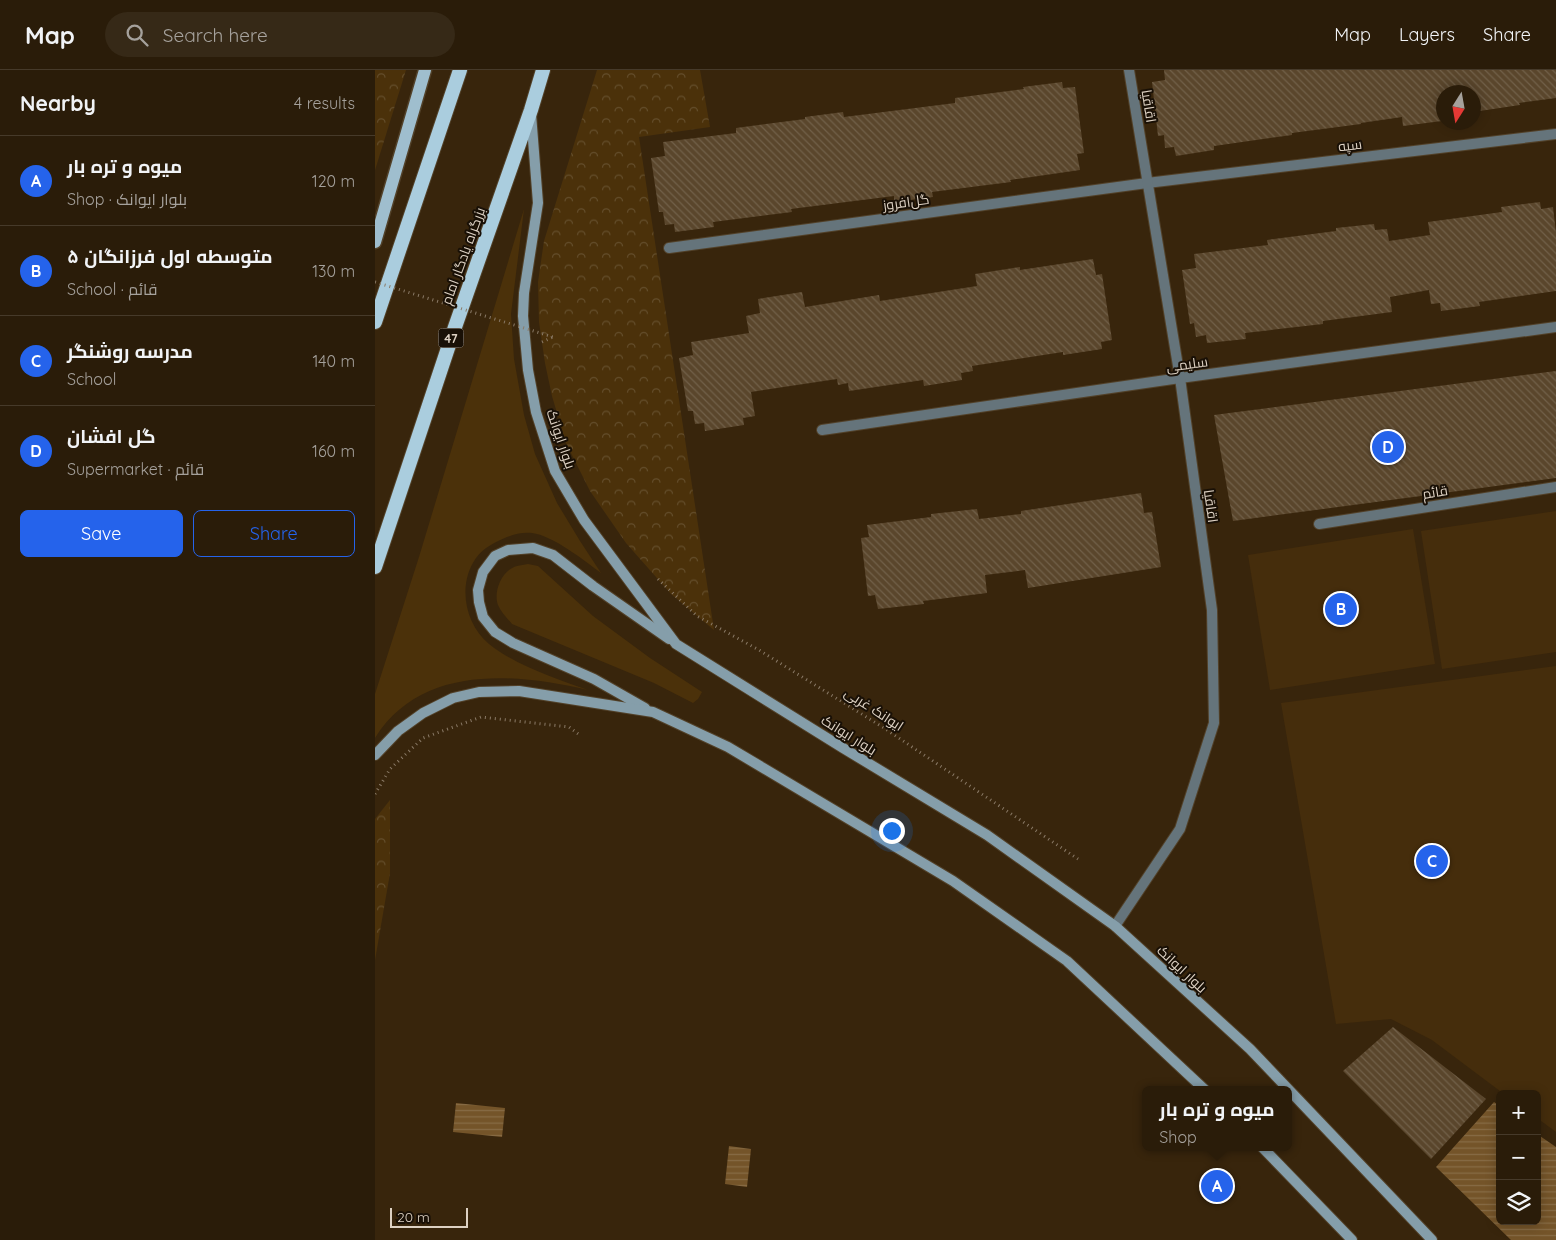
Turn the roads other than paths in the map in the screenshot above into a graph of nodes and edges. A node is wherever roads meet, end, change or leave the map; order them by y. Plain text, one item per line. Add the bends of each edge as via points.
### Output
1 (425, 70) edge
2 (460, 70) edge
3 (543, 70) edge
4 (1129, 70) edge
5 (531, 110) junction
6 (1556, 134) edge
7 (1147, 183) junction
8 (375, 242) edge
9 (669, 248) dead end
10 (375, 322) edge
11 (1556, 327) edge
12 (1180, 378) junction
13 (822, 430) dead end
14 (1556, 487) edge
15 (1319, 524) dead end
16 (375, 567) edge
17 (677, 644) junction
18 (653, 712) junction
19 (375, 755) edge
20 (1115, 926) junction
21 (1201, 1086) edge
22 (1285, 1086) edge
23 (1292, 1093) edge
24 (1266, 1151) edge
25 (1353, 1240) edge
26 (1432, 1240) edge

1 - 8 main road
2 - 10 highway
3 - 5 highway, بزرگراه یادگار امام / 47
4 - 7 street, اقاقیا
5 - 16 highway, بزرگراه یادگار امام / 47
5 - 17 main road, بلوار ایوانک via 538,204 523,316 536,412 555,471 584,520
6 - 7 street, سپه
7 - 9 street, گل‌افروز
7 - 12 street, اقاقیا
11 - 12 street, سلیمی
12 - 13 street, سلیمی
12 - 20 street, اقاقیا via 1212,610 1214,723 1180,829
14 - 15 street, قائم
17 - 18 main road via 553,555 533,548 508,550 495,556 483,572 478,590 479,602 483,616 495,632 594,679
17 - 20 main road, بلوار ایوانک via 987,835
18 - 19 main road via 519,691 479,692 453,698 423,713 398,731
18 - 21 main road via 728,747 953,881 1067,961
20 - 22 main road, بلوار ایوانک via 1250,1049
23 - 26 main road, بلوار ایوانک
24 - 25 main road

